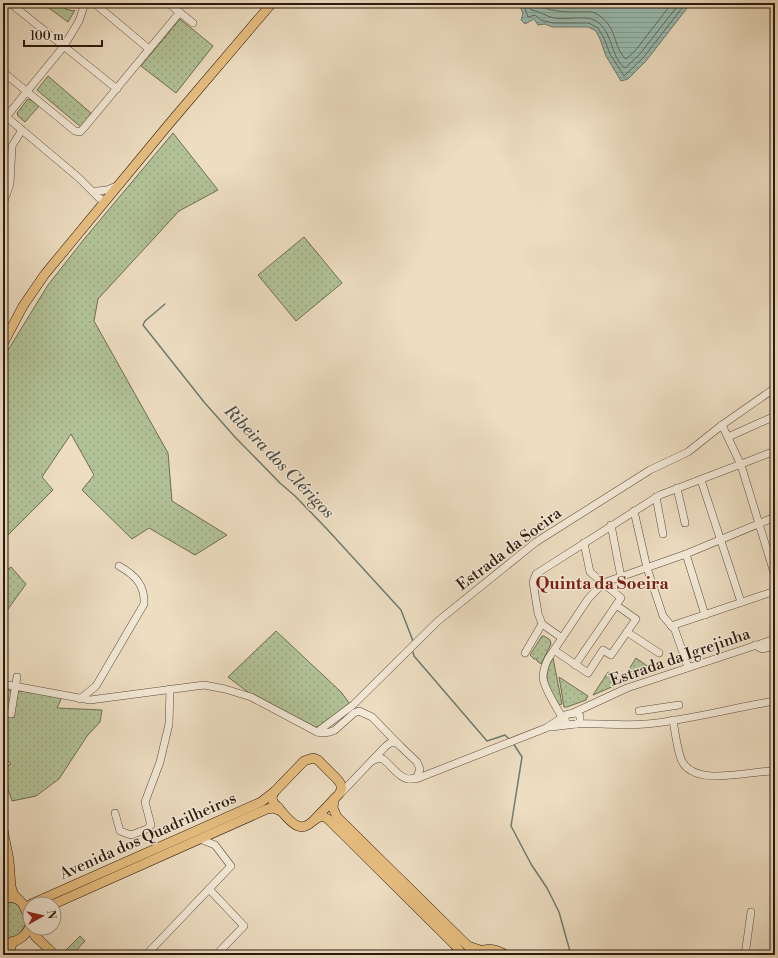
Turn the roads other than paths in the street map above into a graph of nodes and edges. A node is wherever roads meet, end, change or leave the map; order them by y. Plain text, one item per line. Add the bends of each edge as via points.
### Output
1 (10, 3) edge
2 (85, 3) edge
3 (94, 3) edge
4 (168, 3) edge
5 (266, 3) edge
6 (272, 3) edge
7 (180, 12) junction
8 (194, 23) dead end
9 (251, 26) junction
10 (64, 46) junction
11 (149, 49) junction
12 (3, 72) edge
13 (117, 89) junction
14 (26, 91) junction
15 (4, 115) edge
16 (22, 130) junction
17 (119, 185) junction
18 (96, 192) junction
19 (105, 201) junction
20 (3, 204) edge
21 (95, 213) junction
22 (3, 344) edge
23 (775, 388) edge
24 (775, 416) edge
25 (722, 424) junction
26 (728, 438) junction
27 (775, 453) edge
28 (741, 465) junction
29 (701, 480) junction
30 (677, 488) junction
31 (656, 497) junction
32 (634, 511) junction
33 (775, 517) edge
34 (685, 523) dead end
35 (759, 524) junction
36 (611, 525) junction
37 (663, 534) dead end
38 (721, 540) junction
39 (584, 543) junction
40 (686, 554) junction
41 (119, 566) dead end
42 (647, 568) junction
43 (775, 576) edge
44 (621, 577) junction
45 (602, 583) junction
46 (775, 591) edge
47 (741, 602) junction
48 (616, 605) junction
49 (705, 614) junction
50 (542, 624) junction
51 (671, 626) junction
52 (627, 632) junction
53 (562, 638) junction
54 (775, 639) edge
55 (755, 646) junction
56 (775, 646) edge
57 (554, 650) junction
58 (524, 653) dead end
59 (659, 653) dead end
60 (576, 665) junction
61 (688, 667) junction
62 (17, 677) dead end
63 (3, 684) edge
64 (96, 686) junction
65 (15, 687) junction
66 (170, 689) junction
67 (107, 698) junction
68 (80, 699) junction
69 (775, 701) edge
70 (594, 703) junction
71 (679, 705) dead end
72 (660, 709) junction
73 (640, 710) dead end
74 (11, 714) dead end
75 (581, 717) junction
76 (568, 719) junction
77 (673, 720) junction
78 (662, 722) junction
79 (593, 723) junction
80 (317, 732) junction
81 (386, 732) junction
82 (400, 746) junction
83 (385, 747) junction
84 (372, 761) junction
85 (386, 762) junction
86 (417, 762) junction
87 (434, 771) junction
88 (775, 771) edge
89 (337, 779) junction
90 (354, 779) junction
91 (408, 779) junction
92 (275, 791) junction
93 (337, 797) junction
94 (281, 811) junction
95 (115, 813) dead end
96 (312, 822) junction
97 (3, 830) edge
98 (217, 832) junction
99 (200, 839) junction
100 (215, 845) junction
101 (209, 889) junction
102 (42, 896) edge
103 (3, 899) edge
104 (22, 900) edge
105 (62, 900) edge
106 (22, 901) edge
107 (751, 912) dead end
108 (35, 936) edge
109 (23, 937) joint
110 (13, 942) junction
111 (3, 944) edge
112 (477, 953) edge
113 (8, 955) edge
114 (46, 955) edge
115 (55, 955) edge
116 (146, 955) edge
117 (216, 955) edge
118 (463, 955) edge
119 (506, 955) edge
120 (746, 955) edge

1 - 10 street
2 - 10 street via 79,21
3 - 11 street
4 - 7 street
5 - 9 main road
6 - 9 main road
7 - 8 street
7 - 11 street
9 - 17 main road
10 - 13 street
10 - 14 street
11 - 13 street
12 - 14 street
13 - 14 street via 80,132
14 - 15 street
15 - 16 street
16 - 18 street
16 - 20 street via 12,146 11,175
17 - 18 street
17 - 19 main road
18 - 19 street via 102,194
18 - 21 street
19 - 21 main road
21 - 22 main road via 45,274 23,306
23 - 25 street, Estrada da Soeira
24 - 26 street
25 - 26 street
25 - 80 street, Estrada da Soeira via 688,452 650,470 536,542 438,621 353,705
26 - 28 street
27 - 28 street
28 - 29 street
28 - 35 street
29 - 30 street
29 - 38 street
30 - 31 street
30 - 34 street
31 - 32 street
31 - 37 street
32 - 36 street
32 - 42 street
33 - 35 street
35 - 38 street
35 - 43 street
36 - 39 street
36 - 44 street
38 - 40 street
38 - 47 street
39 - 45 street via 590,572
39 - 50 street via 534,577 538,613
40 - 42 street
40 - 49 street
41 - 64 street via 131,572 140,584 144,604
42 - 44 street
42 - 51 street via 664,616
44 - 45 street
45 - 48 street via 621,598
45 - 53 street
46 - 47 street
47 - 49 street
48 - 52 street via 636,619
48 - 60 street
49 - 51 street
50 - 53 street
50 - 58 street
51 - 61 street
52 - 59 street
52 - 60 street via 611,656 603,650 588,673
53 - 57 street
54 - 55 street, Estrada da Igrejinha
55 - 56 street via 762,649
55 - 61 street, Estrada da Igrejinha
57 - 60 street
57 - 76 street via 544,669 543,679
61 - 70 street, Estrada da Igrejinha via 627,688
62 - 65 street
63 - 65 street
64 - 67 street via 102,696
64 - 68 street
65 - 68 street
65 - 74 street
66 - 67 street
66 - 80 street via 204,685 225,689 251,697
66 - 95 street via 168,724 160,762 144,802 151,825 147,829 131,834 125,833 120,831
67 - 68 street
69 - 77 street
70 - 75 street
70 - 76 street, Estrada da Igrejinha via 582,708
71 - 72 street
72 - 73 street
72 - 78 street
75 - 76 street via 580,722
75 - 79 street
76 - 79 street
76 - 87 street
77 - 78 street
77 - 88 street via 681,759 686,768 694,773 732,776
78 - 79 street via 632,725
80 - 81 street via 335,730 359,711 372,717
81 - 82 street
81 - 83 street via 389,739
82 - 83 street via 393,743
82 - 86 street
83 - 84 street
83 - 85 street
84 - 85 street via 381,758
84 - 90 street
85 - 91 street
86 - 87 street via 425,771
86 - 91 street via 419,774
87 - 91 street via 416,779
89 - 90 street via 351,782
89 - 92 main road via 318,760 311,758 304,761
89 - 93 main road via 341,786
90 - 93 street
92 - 94 main road via 272,800
92 - 102 main road, Avenida dos Quadrilheiros via 261,802
93 - 96 main road
93 - 112 main road via 333,808 337,817
94 - 96 main road via 298,826 304,827
94 - 98 main road, Avenida dos Quadrilheiros via 270,808
96 - 118 main road via 321,817 328,819
97 - 104 main road via 11,887 14,895
98 - 99 main road, Avenida dos Quadrilheiros
98 - 100 street
99 - 100 street
99 - 105 main road, Avenida dos Quadrilheiros
100 - 101 street via 231,866
101 - 116 street
101 - 117 street via 244,926
103 - 106 main road via 12,897
107 - 120 street
108 - 115 main road
109 - 110 main road
109 - 114 main road via 33,942
110 - 111 main road
110 - 113 main road
112 - 119 main road via 490,948

